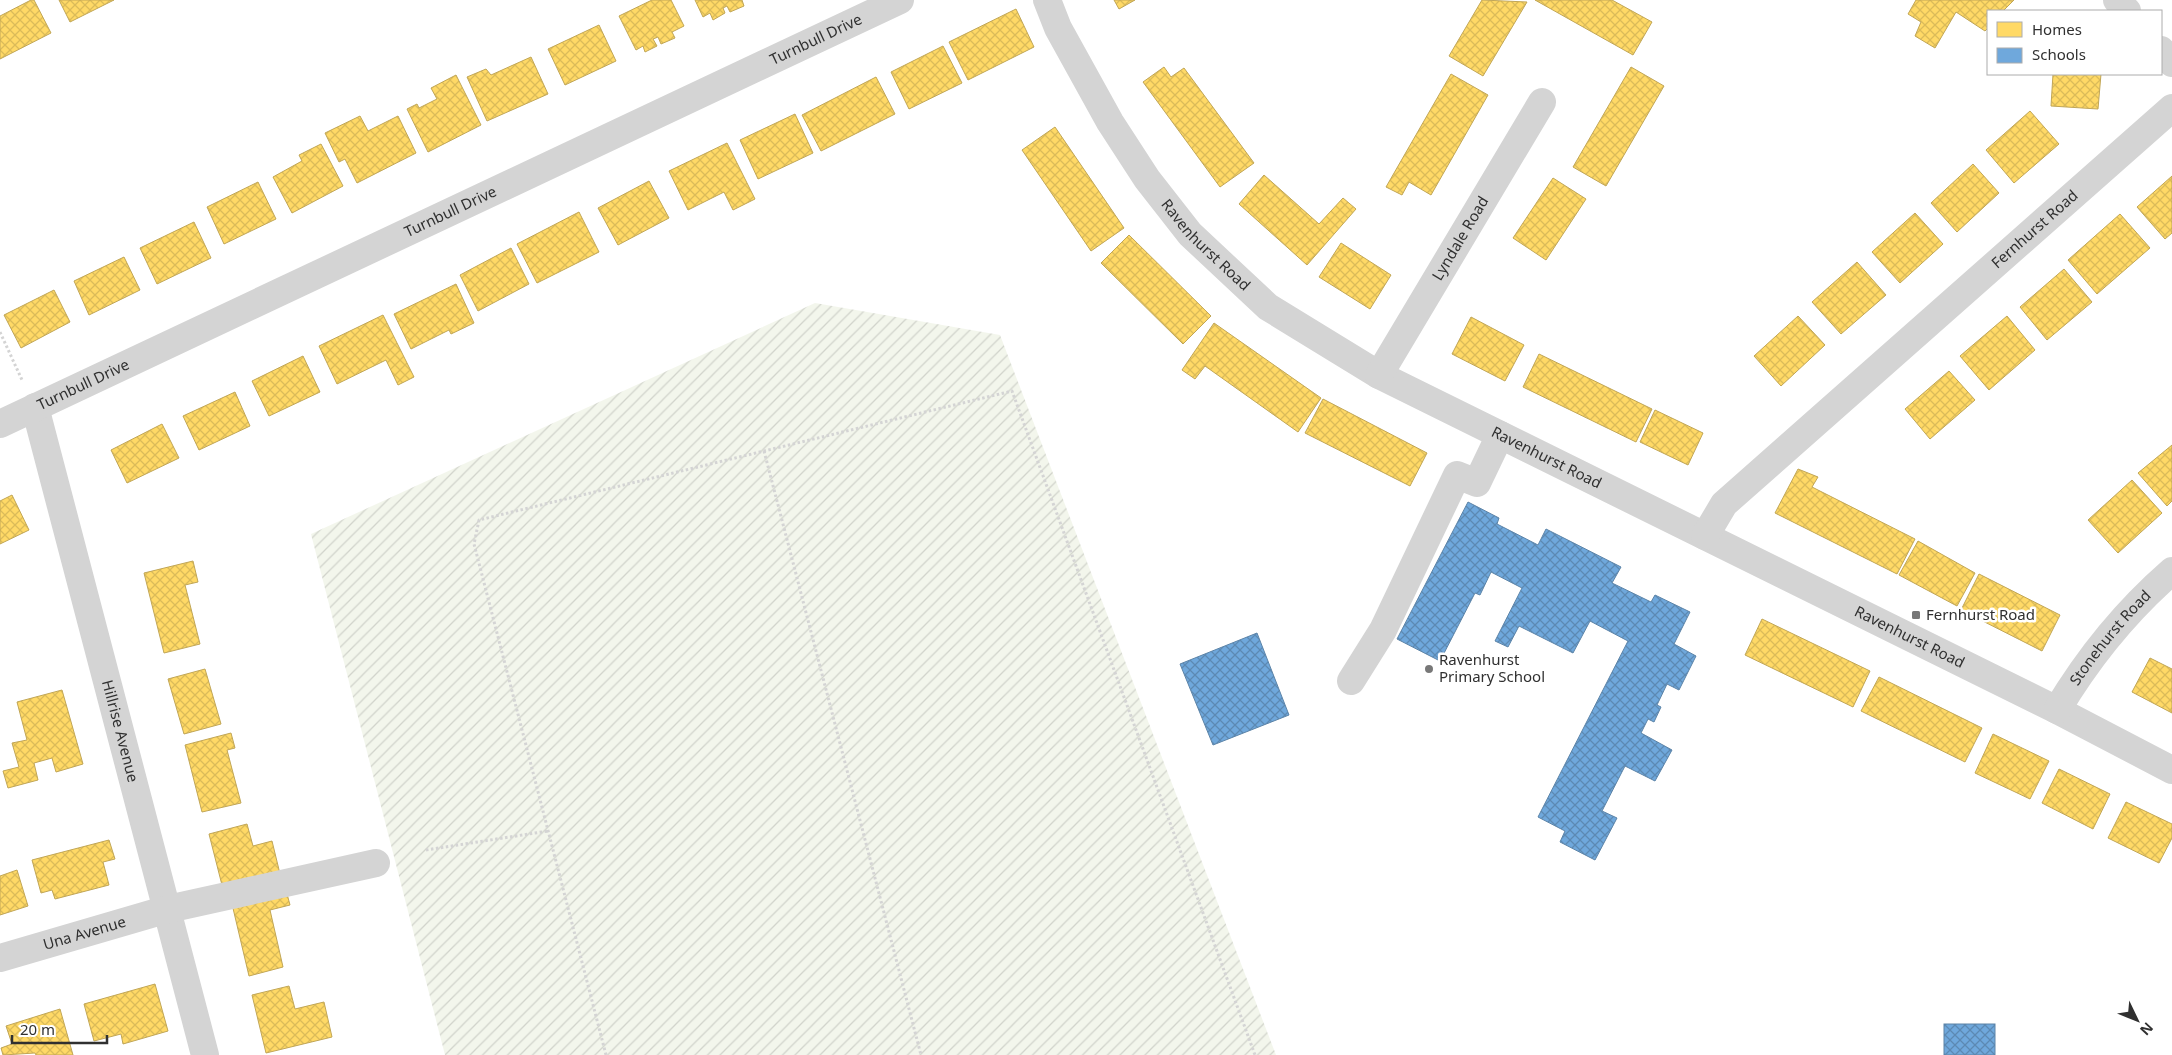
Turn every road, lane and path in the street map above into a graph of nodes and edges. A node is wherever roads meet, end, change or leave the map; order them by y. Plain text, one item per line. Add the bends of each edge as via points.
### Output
1 (900, 0) edge
2 (1047, 0) edge
3 (2118, 0) edge
4 (2126, 10) edge
5 (2162, 51) edge
6 (2172, 63) edge
7 (1542, 102) dead end
8 (2172, 108) edge
9 (0, 332) edge
10 (1379, 375) junction
11 (36, 407) junction
12 (0, 424) edge
13 (1500, 435) junction
14 (764, 451) junction
15 (1705, 536) junction
16 (2172, 571) edge
17 (1351, 681) dead end
18 (2057, 710) junction
19 (2172, 770) edge
20 (548, 831) junction
21 (426, 850) dead end
22 (376, 863) dead end
23 (168, 909) junction
24 (0, 958) edge
25 (205, 1055) edge
26 (606, 1055) edge
27 (921, 1055) edge
28 (1255, 1055) edge

1 - 11 street, Turnbull Drive
2 - 10 street, Ravenhurst Road via 1058,28 1110,122 1147,179 1190,234 1268,307
3 - 4 street
5 - 6 street
7 - 10 street, Lyndale Road
8 - 15 street, Fernhurst Road via 1724,504
9 - 11 path
10 - 13 street, Ravenhurst Road
11 - 12 street, Turnbull Drive
11 - 23 street, Hillrise Avenue
13 - 15 street, Ravenhurst Road
13 - 17 street via 1477,483 1458,475 1383,630
14 - 20 path via 479,520 474,544
14 - 27 path
14 - 28 path via 1012,391
15 - 18 street, Ravenhurst Road
16 - 18 street, Stonehurst Road via 2141,598 2096,650
18 - 19 street, Ravenhurst Road
20 - 21 path
20 - 26 path
22 - 23 street, Una Avenue
23 - 24 street, Una Avenue
23 - 25 street, Hillrise Avenue

